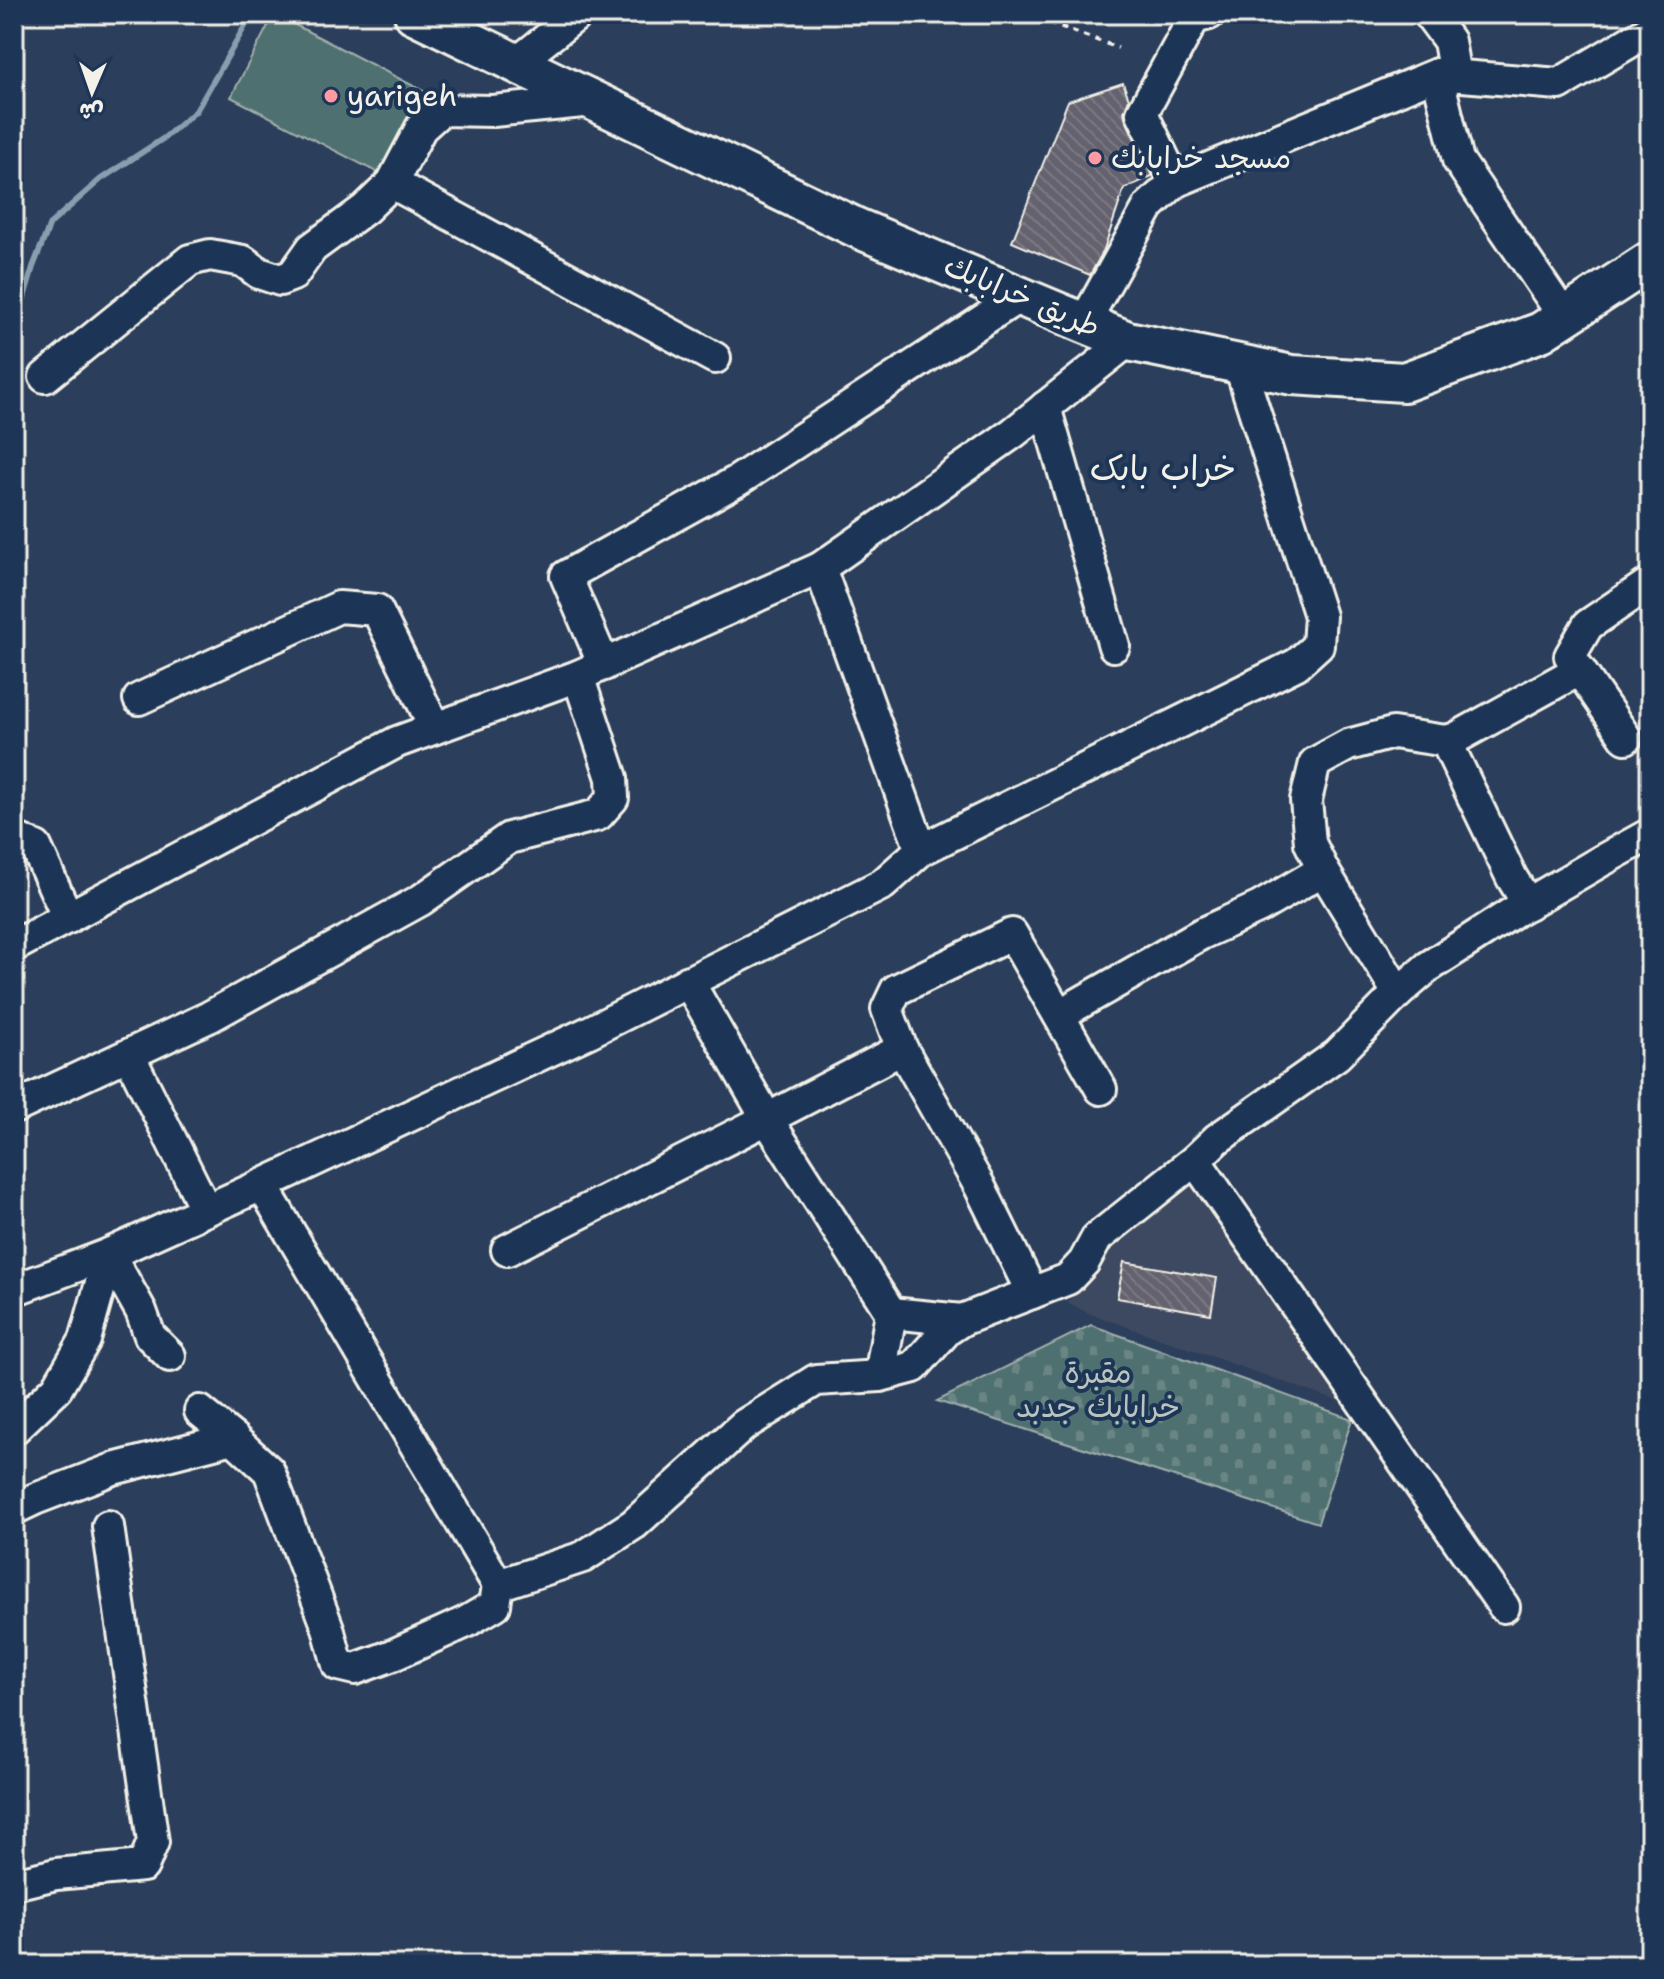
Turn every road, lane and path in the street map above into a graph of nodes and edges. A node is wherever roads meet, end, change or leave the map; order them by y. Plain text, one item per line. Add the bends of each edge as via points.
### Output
1 (414, 14) edge
2 (578, 14) edge
3 (1027, 14) edge
4 (1209, 14) edge
5 (1429, 14) edge
6 (1650, 30) edge
7 (1118, 48) dead end
8 (515, 64) junction
9 (1446, 75) junction
10 (593, 101) junction
11 (1175, 182) junction
12 (392, 183) junction
13 (1650, 261) edge
14 (1020, 296) junction
15 (1565, 318) junction
16 (1084, 323) junction
17 (1128, 341) junction
18 (715, 358) dead end
19 (1239, 363) junction
20 (45, 377) dead end
21 (1045, 407) junction
22 (820, 568) junction
23 (1650, 583) edge
24 (1114, 646) dead end
25 (591, 670) junction
26 (1581, 672) junction
27 (139, 699) dead end
28 (435, 728) junction
29 (1626, 738) dead end
30 (1446, 741) junction
31 (1650, 834) edge
32 (14, 842) edge
33 (921, 850) junction
34 (1323, 870) junction
35 (1528, 904) junction
36 (68, 918) junction
37 (14, 946) edge
38 (688, 981) junction
39 (1398, 993) junction
40 (1059, 1015) junction
41 (902, 1049) junction
42 (129, 1055) junction
43 (1101, 1089) dead end
44 (14, 1108) edge
45 (767, 1119) junction
46 (1195, 1160) junction
47 (262, 1185) junction
48 (206, 1210) junction
49 (507, 1250) dead end
50 (109, 1254) junction
51 (14, 1290) edge
52 (1032, 1293) junction
53 (891, 1313) junction
54 (962, 1320) junction
55 (170, 1356) dead end
56 (880, 1376) junction
57 (200, 1411) dead end
58 (14, 1429) edge
59 (233, 1438) junction
60 (14, 1509) edge
61 (108, 1526) dead end
62 (498, 1585) junction
63 (1504, 1607) dead end
64 (14, 1884) edge

1 - 8 main road, طريق خرابابك
2 - 8 street
3 - 7 path
4 - 11 street via 1194,18 1142,113
5 - 9 street via 1449,41
6 - 9 street via 1559,84
8 - 10 main road, طريق خرابابك
9 - 11 street
9 - 15 street via 1458,160
10 - 12 street via 493,111 441,110 421,128
10 - 14 main road, طريق خرابابك via 857,228
11 - 16 street via 1149,206
12 - 18 street
12 - 20 street via 312,248 293,275 280,280 243,261 210,255 190,260
13 - 15 main road, طريق خرابابك
14 - 16 main road, طريق خرابابك
14 - 25 street via 737,481 566,576
15 - 19 main road, طريق خرابابك via 1541,332 1404,382 1292,375
16 - 17 main road, طريق خرابابك
17 - 19 main road, طريق خرابابك
17 - 21 street
19 - 33 street via 1320,616 1318,645 1297,664
21 - 22 street
21 - 24 street
22 - 25 street
22 - 33 street
23 - 26 street via 1588,625 1570,656
25 - 28 street
25 - 42 street via 613,798 598,815 509,838 421,900
26 - 29 street
26 - 30 street
27 - 28 street via 339,607 377,610
28 - 36 street via 397,742
30 - 34 street via 1393,733 1348,745 1315,763 1306,800 1310,843
30 - 35 street
31 - 35 street
32 - 36 street via 36,847
33 - 38 street via 883,884
34 - 39 street
34 - 40 street
35 - 39 street via 1428,967
36 - 37 street
38 - 45 street
38 - 47 street
39 - 46 street via 1337,1055
40 - 41 street via 1012,934 896,990 887,1009
40 - 43 street
41 - 45 street
41 - 52 street via 979,1185
42 - 44 street
42 - 48 street
45 - 49 street
45 - 53 street
46 - 52 street via 1097,1238 1068,1279
46 - 63 street
47 - 48 street
47 - 62 street
48 - 50 street
50 - 51 street
50 - 55 street via 150,1336
50 - 58 street via 85,1340 57,1388
52 - 54 street
53 - 54 street
53 - 56 street
54 - 56 street via 914,1367
56 - 62 street via 816,1380 744,1425 634,1524 583,1557
57 - 59 street
59 - 60 street via 113,1469
59 - 62 street via 269,1471 338,1665 355,1669 466,1622 495,1605
61 - 64 street via 153,1842 143,1866 56,1874

